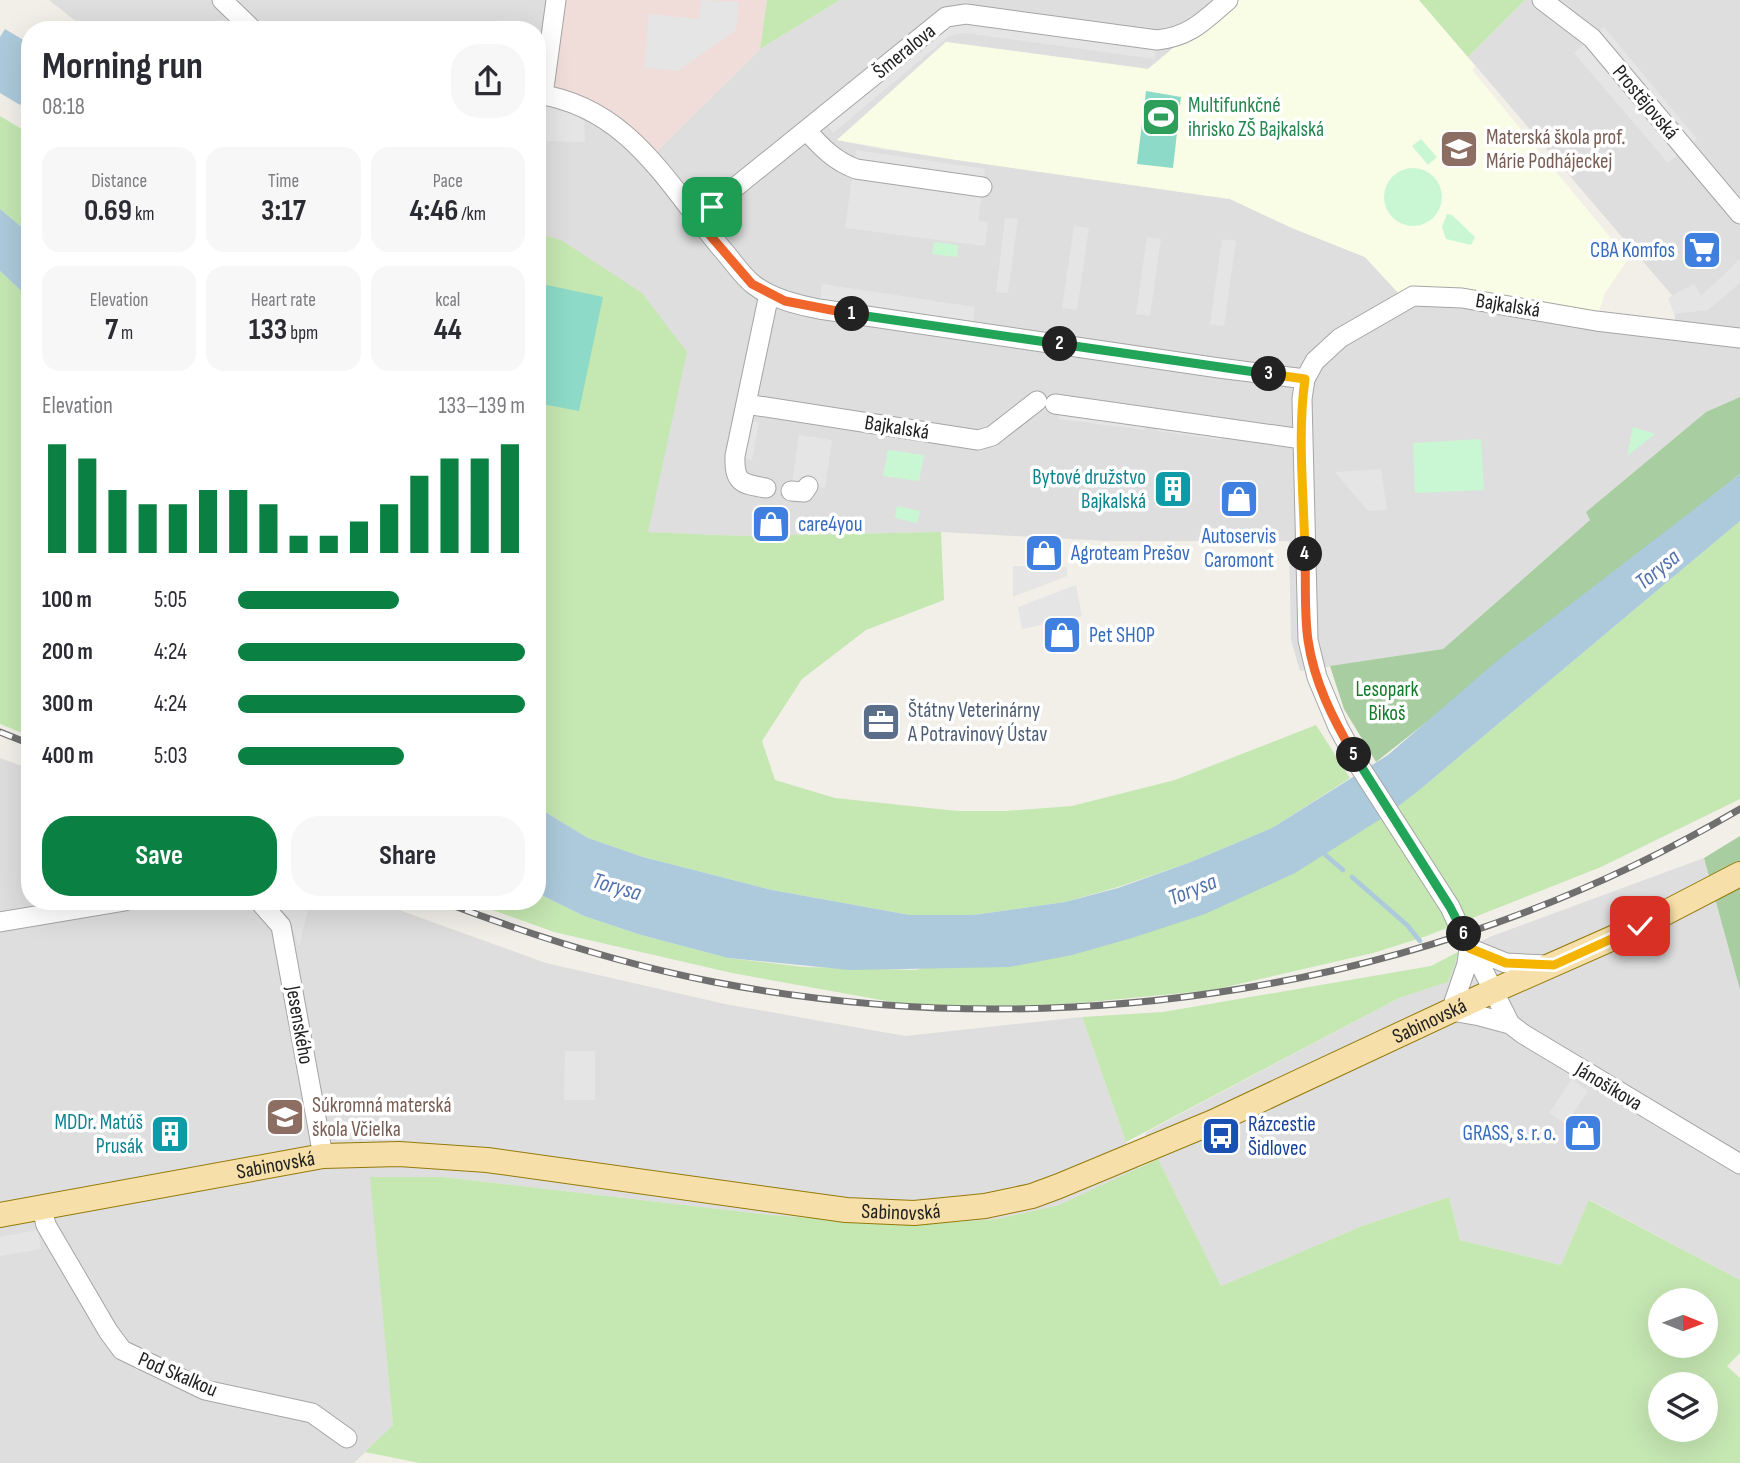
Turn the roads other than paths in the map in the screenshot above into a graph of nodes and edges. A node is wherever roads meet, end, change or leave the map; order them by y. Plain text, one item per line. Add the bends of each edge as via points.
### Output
1 (222, 0) edge
2 (556, 0) edge
3 (1228, 0) edge
4 (1542, 0) edge
5 (244, 21) edge
6 (546, 59) edge
7 (546, 96) edge
8 (807, 131) junction
9 (982, 187) dead end
10 (1740, 214) edge
11 (696, 219) junction
12 (769, 294) junction
13 (1740, 338) edge
14 (1305, 379) junction
15 (746, 404) junction
16 (1302, 439) junction
17 (766, 488) dead end
18 (1740, 874) edge
19 (71, 910) edge
20 (267, 910) edge
21 (0, 922) edge
22 (1469, 948) junction
23 (1554, 965) junction
24 (1493, 991) junction
25 (1451, 1011) junction
26 (1510, 1024) junction
27 (323, 1156) junction
28 (1740, 1164) edge
29 (42, 1208) junction
30 (0, 1215) edge
31 (347, 1437) dead end

1 - 5 street
2 - 6 street
3 - 8 street, Šmeralova via 1200,25 1176,38 1157,40 966,14 946,17
4 - 10 street, Prostějovská via 1592,38
7 - 11 street via 593,110 631,138
8 - 9 street via 833,158 856,169
8 - 11 street, Šmeralova
11 - 12 street via 752,284
12 - 14 street via 806,307
12 - 15 street
13 - 14 street, Bajkalská via 1596,321 1462,298 1413,296 1340,338 1315,361
14 - 16 street
15 - 16 street, Bajkalská via 978,440 1046,403
15 - 17 street via 734,471 745,484
16 - 22 street via 1308,640 1317,677 1360,767 1450,907
18 - 23 main road, Sabinovská
19 - 21 street
20 - 27 street, Jesenského via 281,926
22 - 23 street via 1506,963
22 - 24 street
22 - 25 street
23 - 24 main road, Sabinovská
24 - 25 main road, Sabinovská
24 - 26 street, Jánošíkova
25 - 26 street
25 - 27 main road, Sabinovská via 1108,1167 1031,1196 954,1211 839,1209 466,1157
26 - 28 street, Jánošíkova
27 - 29 main road, Sabinovská
29 - 30 main road, Sabinovská
29 - 31 street, Pod Skalkou via 46,1225 122,1350 205,1390 312,1413

